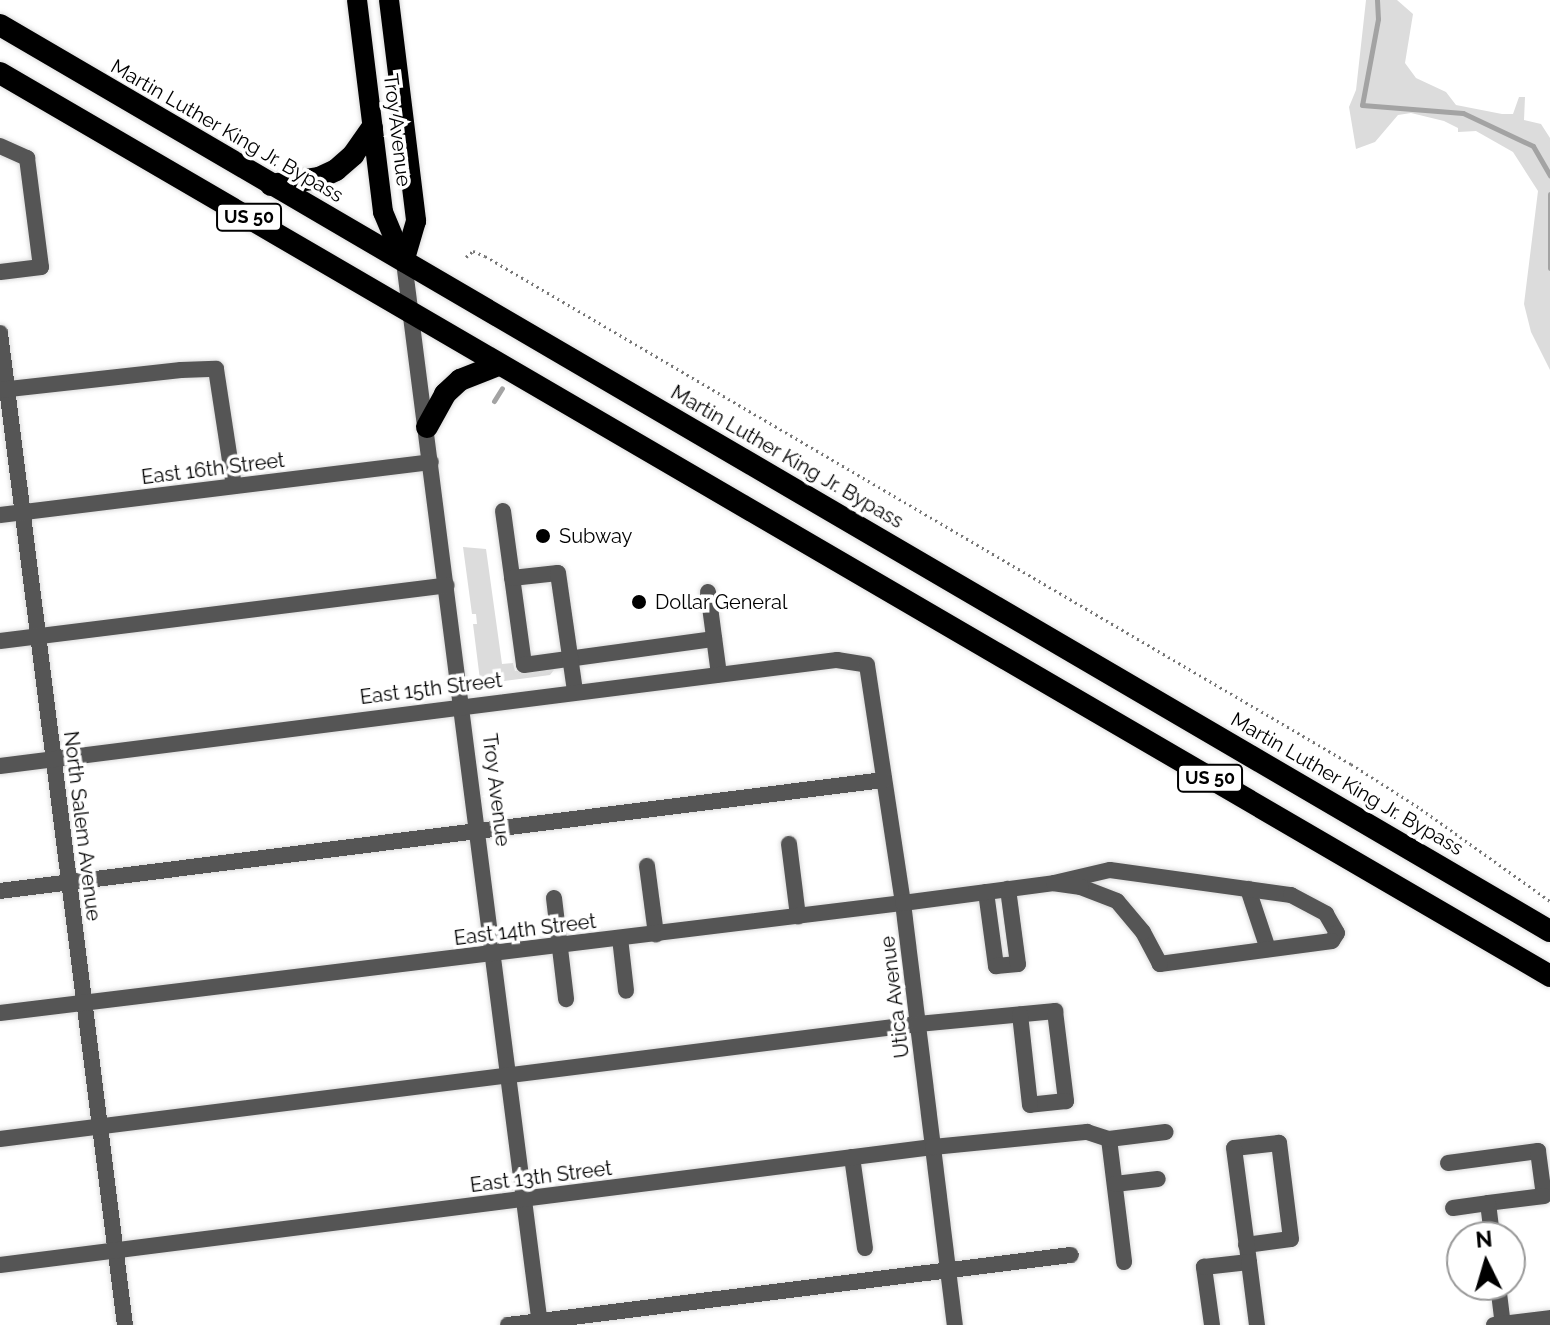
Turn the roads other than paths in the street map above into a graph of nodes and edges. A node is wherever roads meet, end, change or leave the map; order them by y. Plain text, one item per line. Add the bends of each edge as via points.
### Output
1 (357, 0) edge
2 (389, 0) edge
3 (0, 25) edge
4 (0, 73) edge
5 (372, 128) junction
6 (0, 146) edge
7 (271, 185) junction
8 (404, 262) junction
9 (0, 272) edge
10 (411, 313) junction
11 (0, 333) edge
12 (498, 365) junction
13 (4, 389) edge
14 (427, 427) junction
15 (431, 462) junction
16 (234, 486) junction
17 (503, 511) dead end
18 (23, 512) junction
19 (0, 515) edge
20 (512, 578) junction
21 (447, 585) junction
22 (708, 592) dead end
23 (38, 635) junction
24 (714, 639) junction
25 (0, 641) edge
26 (571, 659) junction
27 (867, 665) joint
28 (719, 674) junction
29 (575, 691) junction
30 (460, 705) junction
31 (53, 758) junction
32 (0, 766) edge
33 (884, 780) junction
34 (477, 830) junction
35 (789, 844) dead end
36 (647, 866) dead end
37 (69, 882) junction
38 (1054, 883) junction
39 (1008, 889) junction
40 (1248, 889) junction
41 (0, 891) edge
42 (986, 892) junction
43 (554, 898) dead end
44 (903, 903) junction
45 (798, 916) junction
46 (1550, 931) edge
47 (656, 934) junction
48 (620, 938) junction
49 (560, 946) junction
50 (1268, 949) junction
51 (493, 954) junction
52 (1550, 976) edge
53 (626, 991) dead end
54 (566, 999) dead end
55 (84, 1001) junction
56 (0, 1013) edge
57 (1020, 1015) junction
58 (918, 1024) junction
59 (508, 1076) junction
60 (101, 1126) junction
61 (1166, 1132) dead end
62 (0, 1139) edge
63 (1109, 1139) junction
64 (933, 1147) junction
65 (852, 1157) junction
66 (1448, 1163) dead end
67 (1158, 1179) dead end
68 (1115, 1184) junction
69 (525, 1199) junction
70 (1488, 1203) junction
71 (1453, 1208) dead end
72 (1490, 1221) edge
73 (865, 1248) dead end
74 (117, 1250) junction
75 (1248, 1253) junction
76 (1071, 1255) dead end
77 (1124, 1262) dead end
78 (0, 1265) edge
79 (949, 1270) junction
80 (1498, 1301) edge
81 (1550, 1318) edge
82 (540, 1323) edge
83 (1498, 1324) edge
84 (125, 1325) edge
85 (508, 1325) edge
86 (955, 1325) edge
87 (1212, 1325) edge
88 (1257, 1325) edge

1 - 5 main road, Troy Avenue
2 - 8 main road, Troy Avenue via 416,221
3 - 7 highway, Martin Luther King Jr. Bypass / US 50
4 - 10 highway, US 50
5 - 7 highway via 336,170
5 - 8 main road, Troy Avenue via 383,212
6 - 9 street via 27,158 41,267
7 - 8 highway, Martin Luther King Jr. Bypass / US 50
8 - 10 street, Troy Avenue
8 - 46 highway, Martin Luther King Jr. Bypass / US 50
10 - 12 highway, US 50
10 - 14 street, Troy Avenue
11 - 13 street, North Salem Avenue
12 - 14 highway via 460,380 445,394
12 - 52 highway, US 50
13 - 16 street via 216,369
13 - 18 street, North Salem Avenue
14 - 15 street, Troy Avenue
15 - 16 street, East 16th Street
15 - 21 street, Troy Avenue
16 - 18 street, East 16th Street
17 - 20 street
18 - 19 street, East 16th Street
18 - 23 street, North Salem Avenue
20 - 26 street via 558,573
20 - 26 street via 524,665
21 - 23 street
21 - 30 street, Troy Avenue
22 - 24 street
23 - 25 street
23 - 31 street, North Salem Avenue
24 - 26 street
24 - 28 street
26 - 29 street
27 - 28 street, East 15th Street via 837,660
27 - 33 street, Utica Avenue
28 - 29 street, East 15th Street
29 - 30 street, East 15th Street
30 - 31 street, East 15th Street
30 - 34 street, Troy Avenue
31 - 32 street, East 15th Street
31 - 37 street, North Salem Avenue
33 - 34 street
33 - 44 street, Utica Avenue
34 - 37 street
34 - 51 street, Troy Avenue
35 - 45 street
36 - 47 street
37 - 41 street
37 - 55 street, North Salem Avenue
38 - 39 street, East 14th Street
38 - 40 street via 1110,870
38 - 50 street via 1117,901 1160,964
39 - 42 street, East 14th Street
39 - 42 street via 1018,964 996,966
40 - 50 street
40 - 50 street via 1291,895 1326,914 1337,928 1332,941
42 - 44 street, East 14th Street
43 - 49 street
44 - 45 street, East 14th Street
44 - 58 street, Utica Avenue
45 - 47 street, East 14th Street
47 - 48 street, East 14th Street
48 - 49 street, East 14th Street
48 - 53 street
49 - 51 street, East 14th Street
49 - 54 street
51 - 55 street, East 14th Street
51 - 59 street, Troy Avenue
55 - 56 street, East 14th Street
55 - 60 street, North Salem Avenue
57 - 57 street via 1030,1105 1066,1101 1055,1011
57 - 58 street
58 - 59 street
58 - 64 street, Utica Avenue
59 - 60 street
59 - 69 street, Troy Avenue
60 - 62 street
60 - 74 street, North Salem Avenue
61 - 63 street
63 - 64 street, East 13th Street via 1087,1132
63 - 68 street
64 - 65 street, East 13th Street
64 - 79 street, Utica Avenue
65 - 69 street, East 13th Street
65 - 73 street
66 - 70 street via 1538,1151 1544,1196
67 - 68 street
68 - 77 street
69 - 74 street, East 13th Street
69 - 82 street, Troy Avenue
70 - 71 street
70 - 72 street
74 - 78 street, East 13th Street
74 - 84 street, North Salem Avenue
75 - 75 street via 1234,1148 1279,1143 1291,1239
75 - 87 street via 1204,1267
75 - 88 street
76 - 79 street
79 - 82 street
79 - 86 street, Utica Avenue
80 - 83 street
81 - 83 street
82 - 85 street

